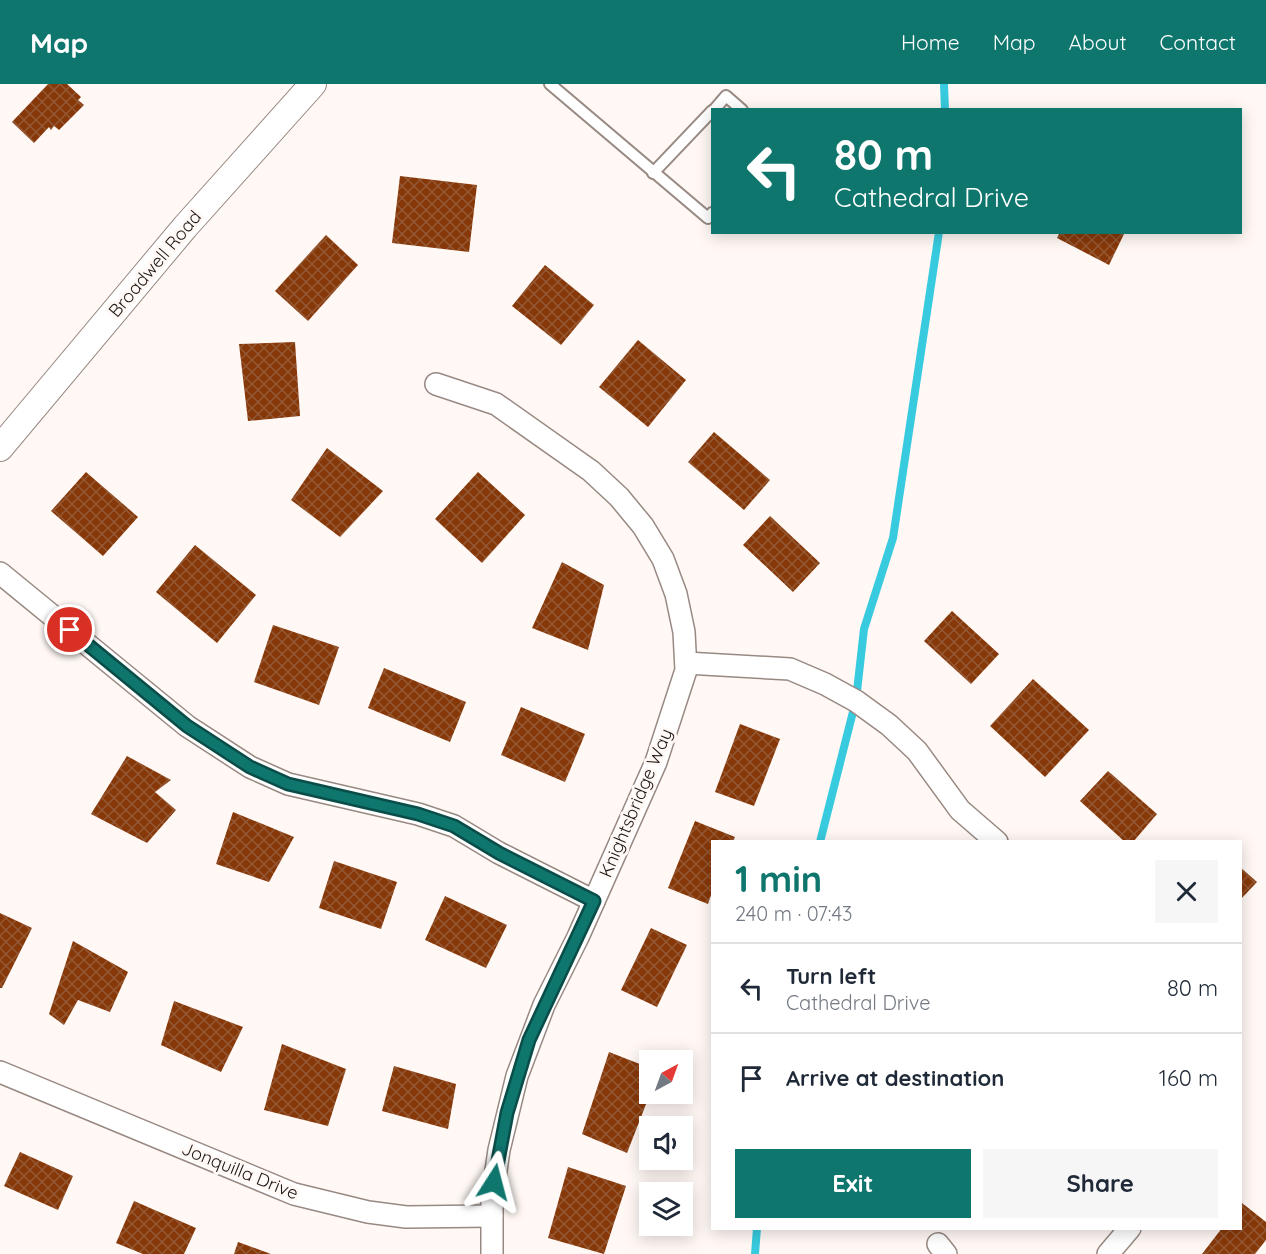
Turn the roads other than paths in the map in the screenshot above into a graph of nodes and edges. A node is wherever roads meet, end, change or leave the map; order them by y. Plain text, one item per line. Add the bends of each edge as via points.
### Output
1 (313, 84) edge
2 (550, 84) edge
3 (715, 108) edge
4 (740, 108) edge
5 (711, 112) edge
6 (653, 173) junction
7 (711, 214) edge
8 (436, 384) dead end
9 (0, 448) edge
10 (0, 573) edge
11 (686, 663) junction
12 (995, 840) edge
13 (594, 901) junction
14 (0, 1072) edge
15 (492, 1216) junction
16 (1128, 1230) edge
17 (492, 1254) edge
18 (1108, 1254) edge

1 - 9 street, Broadwell Road via 185,227
2 - 6 lane
3 - 4 lane via 726,96
5 - 6 lane
6 - 7 lane via 708,218
8 - 11 street, Knightsbridge Way via 496,404 591,471 619,497 663,559 678,604
10 - 13 street via 187,726 250,767 288,784 454,826
11 - 12 street via 790,669 856,701 917,751 960,810
11 - 13 street, Knightsbridge Way via 656,762
13 - 15 street, Knightsbridge Way via 544,1005 517,1076 499,1150
14 - 15 street, Jonquilla Drive via 294,1194 406,1217
15 - 17 street, Knightsbridge Way
16 - 18 street

